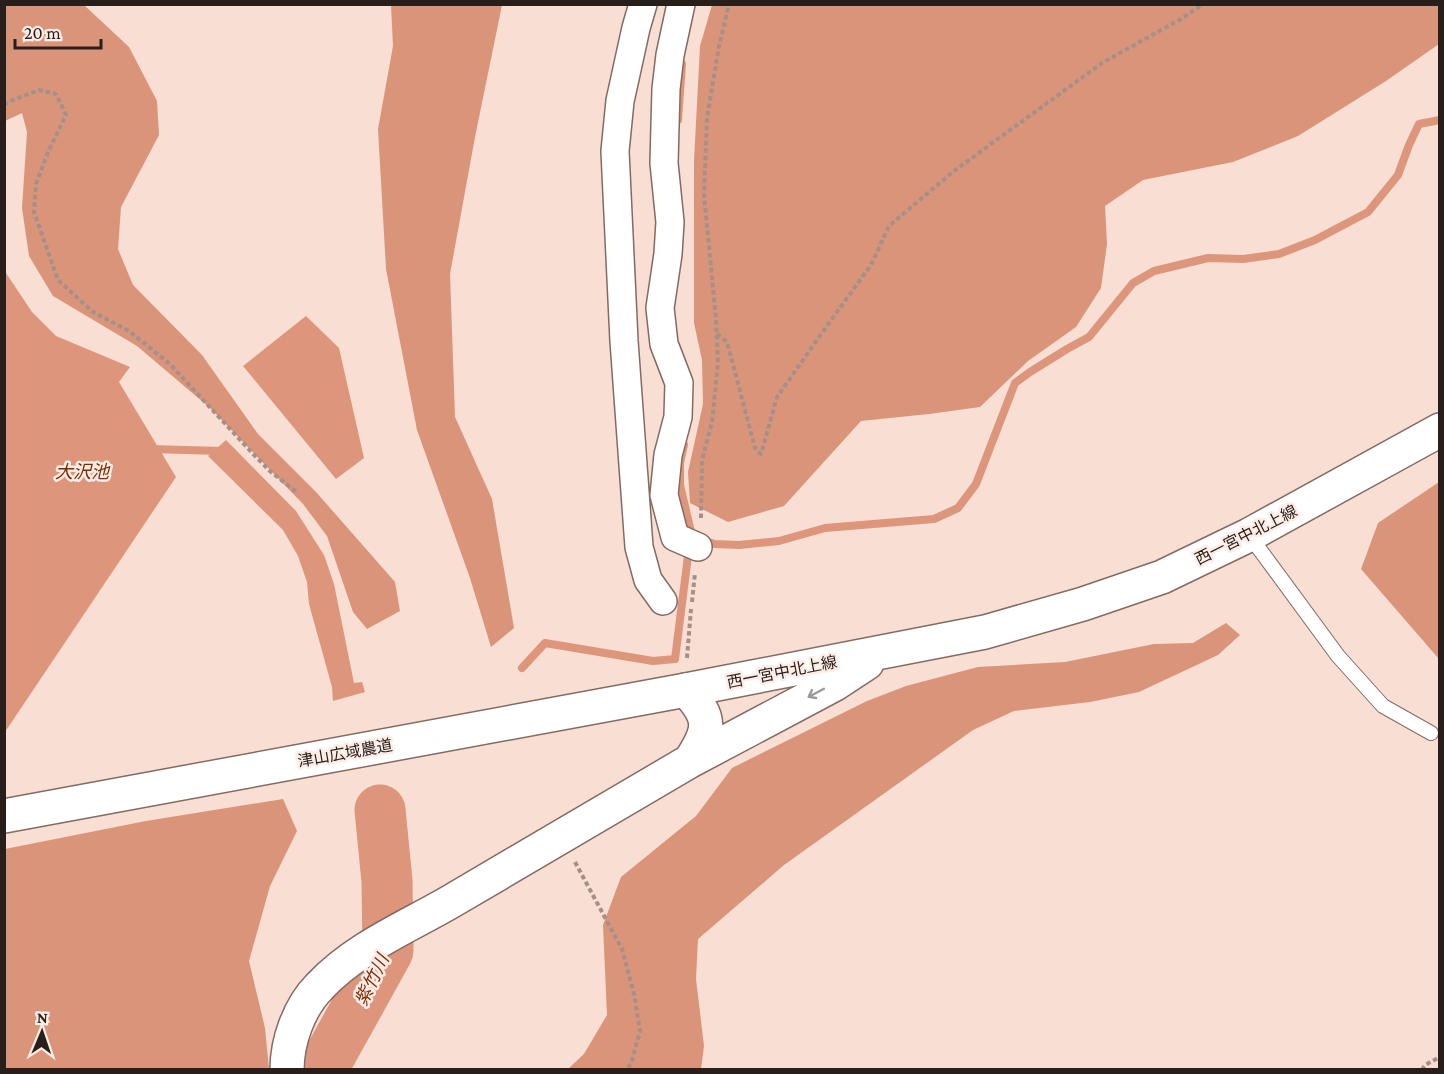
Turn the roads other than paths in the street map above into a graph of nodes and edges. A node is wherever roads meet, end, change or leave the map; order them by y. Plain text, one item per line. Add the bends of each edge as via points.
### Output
1 (643, 4) edge
2 (681, 4) edge
3 (1440, 430) edge
4 (1249, 535) junction
5 (698, 547) road end
6 (663, 601) dead end
7 (884, 652) junction
8 (686, 690) junction
9 (1431, 733) dead end
10 (690, 760) junction
11 (4, 816) edge
12 (287, 1070) edge

1 - 6 street via 620,101 615,151 639,547 648,580
2 - 5 street via 666,89 664,163 670,222 660,308 664,344 679,383 678,417 668,455 664,495 675,537
3 - 4 main road, 西一宮中北上線
4 - 7 main road, 西一宮中北上線 via 1162,577 1083,604 985,632
4 - 9 lane via 1338,656 1383,706
7 - 8 main road, 西一宮中北上線
7 -> 10 main road via 835,684
8 - 10 main road via 706,718 702,742
8 - 11 main road, 津山広域農道
10 - 12 main road via 345,963 318,988 300,1014 291,1036

